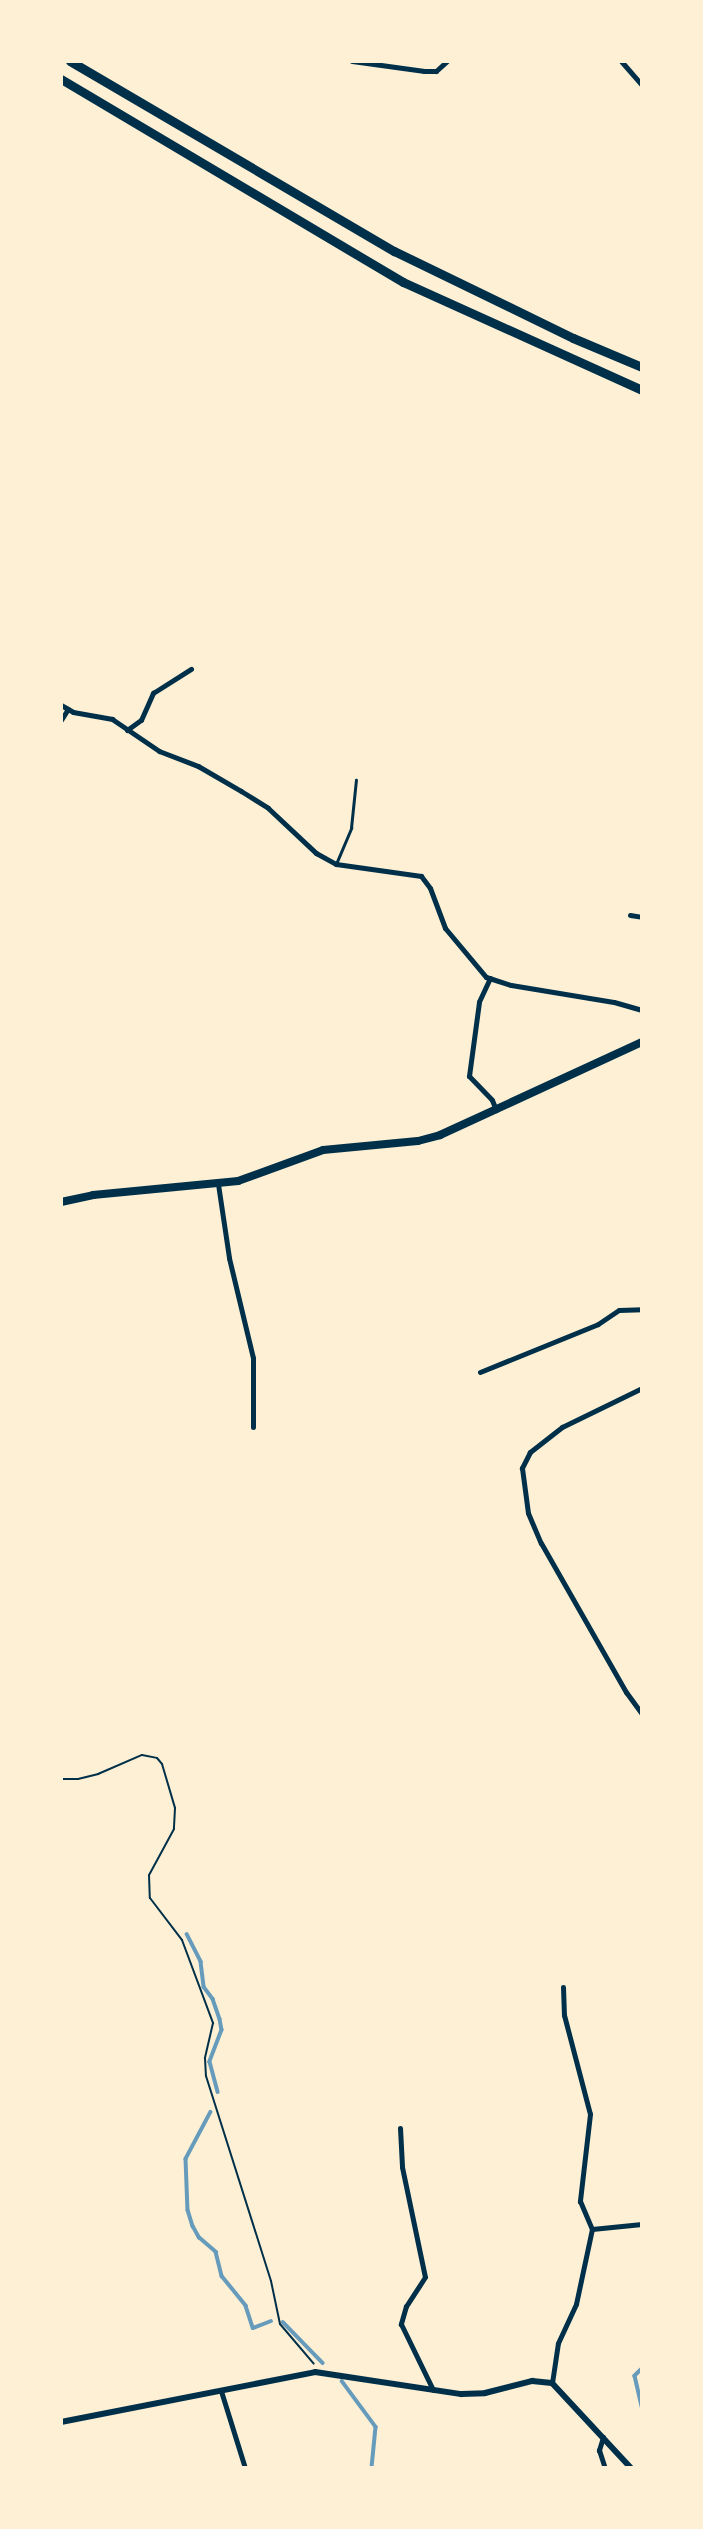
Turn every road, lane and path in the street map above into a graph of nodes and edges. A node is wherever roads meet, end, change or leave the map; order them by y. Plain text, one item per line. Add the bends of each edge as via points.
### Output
1 (70, 61) edge
2 (352, 61) edge
3 (447, 61) edge
4 (621, 61) edge
5 (61, 79) edge
6 (642, 85) edge
7 (642, 367) edge
8 (642, 390) edge
9 (191, 669) dead end
10 (61, 705) edge
11 (68, 709) junction
12 (61, 720) edge
13 (127, 730) junction
14 (356, 780) dead end
15 (336, 864) junction
16 (630, 915) dead end
17 (642, 917) edge
18 (490, 978) junction
19 (642, 1010) edge
20 (642, 1042) edge
21 (496, 1110) junction
22 (218, 1184) junction
23 (61, 1202) edge
24 (642, 1309) edge
25 (480, 1372) dead end
26 (642, 1388) edge
27 (253, 1427) dead end
28 (642, 1714) edge
29 (61, 1779) edge
30 (564, 1987) dead end
31 (400, 2128) dead end
32 (642, 2224) edge
33 (592, 2229) junction
34 (315, 2372) junction
35 (551, 2382) junction
36 (433, 2390) junction
37 (220, 2391) junction
38 (61, 2422) edge
39 (603, 2438) junction
40 (245, 2468) edge
41 (605, 2468) edge
42 (631, 2468) edge

1 - 7 highway via 394,251
2 - 3 street via 424,72 436,71
4 - 6 street
5 - 8 highway via 403,282
9 - 13 street via 153,693 141,720
10 - 11 street
11 - 12 street
11 - 13 street via 113,719
13 - 15 street via 159,751 241,790 268,808 316,853
14 - 15 lane via 351,828
15 - 18 street via 421,876 445,928
16 - 17 street
18 - 19 street
18 - 21 street via 479,1002 469,1076
20 - 21 main road
21 - 22 main road via 418,1141 323,1150 254,1177
22 - 23 main road
22 - 27 street via 229,1258 253,1358
24 - 25 street via 619,1310 598,1324
26 - 28 street via 562,1427 530,1452 522,1468 528,1513 541,1543
29 - 34 path via 98,1774 142,1755 162,1764 175,1808 174,1829 149,1875 150,1898 183,1940 213,2023 206,2076 271,2281 280,2325 314,2364
30 - 33 street via 564,2015 590,2114 580,2201
31 - 36 street via 402,2167 425,2277 406,2306 401,2324
32 - 33 street
33 - 35 street via 576,2304 558,2343
34 - 36 street
34 - 37 street
35 - 36 street via 532,2381 485,2393
35 - 39 street
37 - 38 street
37 - 40 street
39 - 41 street via 599,2450
39 - 42 street

